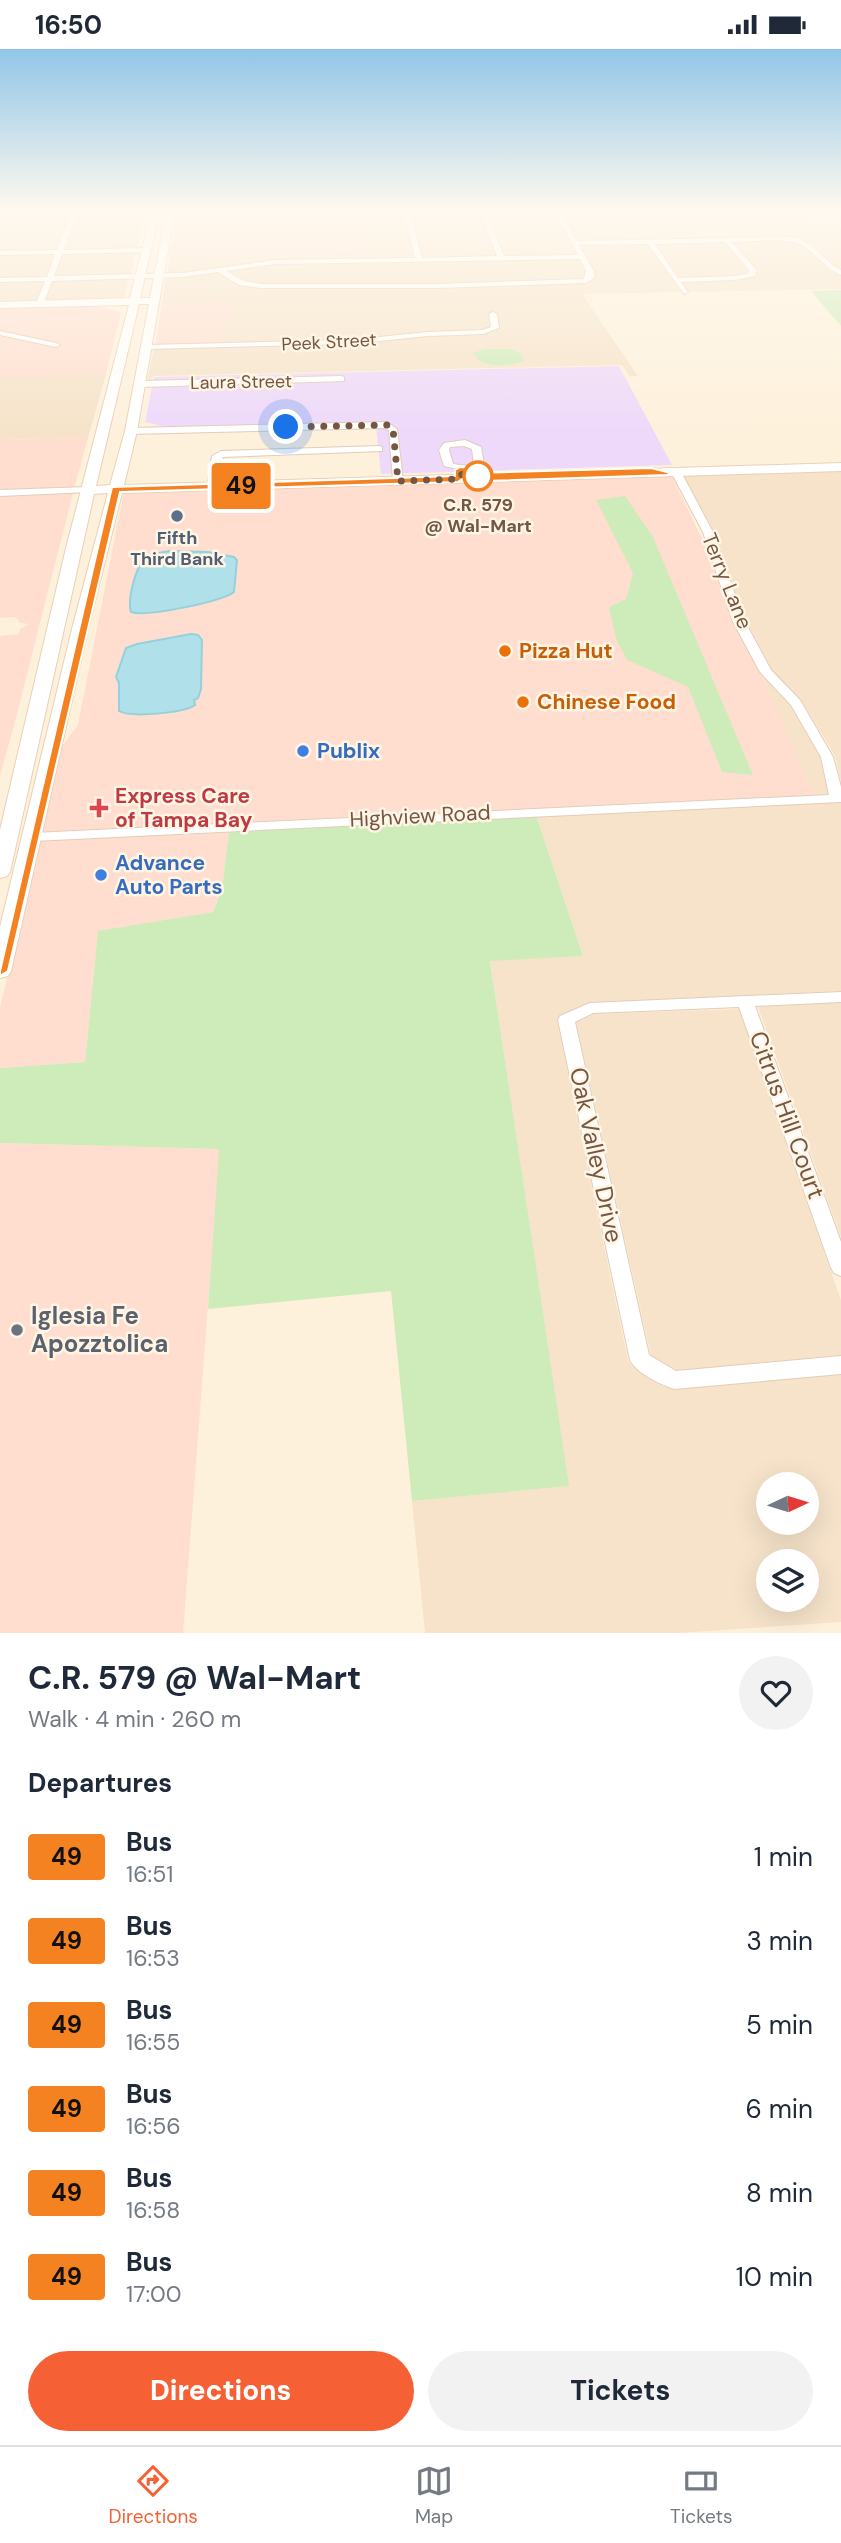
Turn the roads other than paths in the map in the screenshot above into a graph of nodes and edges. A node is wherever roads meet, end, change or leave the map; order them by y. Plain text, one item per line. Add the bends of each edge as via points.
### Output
1 (48, 283) edge
2 (139, 283) edge
3 (159, 283) edge
4 (242, 283) edge
5 (562, 283) edge
6 (678, 283) edge
7 (684, 292) dead end
8 (135, 301) junction
9 (156, 301) junction
10 (40, 303) junction
11 (71, 305) junction
12 (0, 306) edge
13 (132, 314) junction
14 (493, 314) dead end
15 (0, 333) edge
16 (56, 345) dead end
17 (148, 347) junction
18 (124, 349) junction
19 (341, 379) dead end
20 (141, 384) junction
21 (131, 431) junction
22 (379, 449) dead end
23 (841, 467) edge
24 (671, 472) junction
25 (398, 481) junction
26 (212, 487) junction
27 (116, 489) junction
28 (87, 490) junction
29 (0, 493) edge
30 (839, 798) edge
31 (33, 837) junction
32 (5, 838) edge
33 (0, 872) edge
34 (0, 971) edge
35 (841, 997) edge
36 (746, 1003) junction
37 (841, 1268) edge
38 (841, 1365) edge

1 - 10 street
2 - 8 main road
3 - 9 main road
4 - 5 street
6 - 7 street
8 - 9 main road
8 - 10 main road
8 - 11 main road
8 - 13 main road
9 - 17 main road
10 - 12 main road
11 - 12 main road
11 - 13 main road
13 - 18 main road
14 - 17 street, Peek Street via 495,328 484,333
15 - 16 street
17 - 20 main road
18 - 20 main road via 131,355 129,376
18 - 28 main road
19 - 20 street, Laura Street
20 - 21 main road
21 - 25 street via 387,425 393,429
21 - 27 main road
22 - 26 street via 220,454
23 - 24 main road
24 - 25 main road via 462,473
24 - 30 street, Terry Lane via 708,531 738,620 766,672 796,703 827,757
25 - 26 main road
26 - 27 main road
27 - 28 main road
27 - 31 main road
28 - 29 street
28 - 32 main road
30 - 31 street, Highview Road
31 - 32 main road, Highview Road
31 - 34 main road
32 - 33 main road
35 - 36 street, Oak Valley Drive
36 - 37 street, Citrus Hill Court
36 - 38 street, Oak Valley Drive via 590,1009 566,1020 640,1360 674,1380

